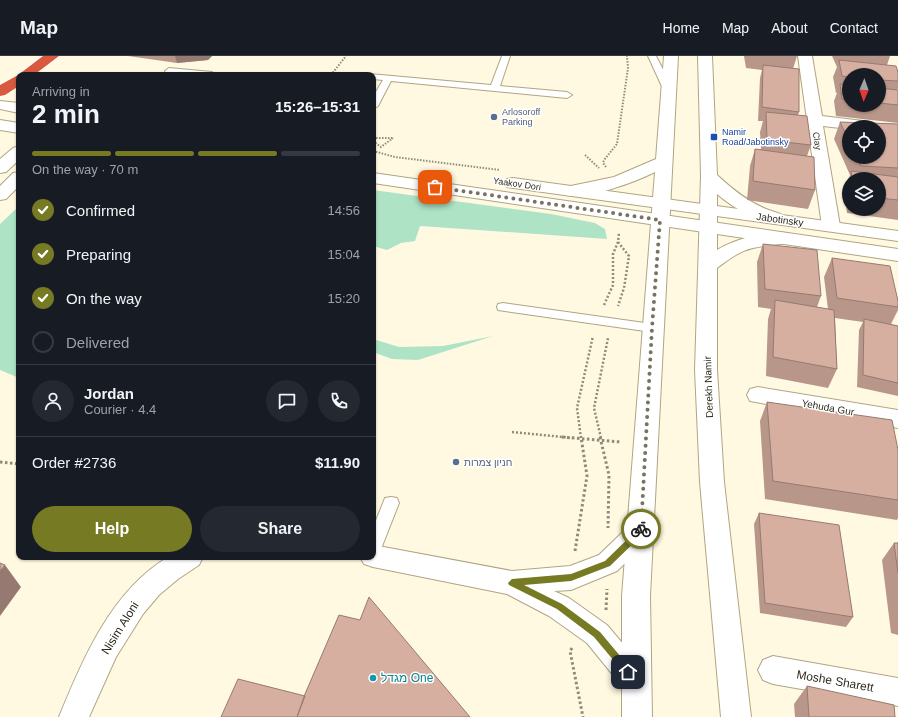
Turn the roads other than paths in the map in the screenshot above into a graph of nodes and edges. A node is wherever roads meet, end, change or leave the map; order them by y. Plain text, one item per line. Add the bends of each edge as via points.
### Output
1 (52, 56) edge
2 (506, 56) edge
3 (652, 56) edge
4 (671, 56) edge
5 (705, 56) edge
6 (805, 56) edge
7 (169, 71) dead end
8 (29, 72) edge
9 (180, 72) edge
10 (376, 76) edge
11 (388, 78) junction
12 (16, 81) edge
13 (494, 88) junction
14 (0, 92) edge
15 (670, 93) junction
16 (567, 95) dead end
17 (376, 100) edge
18 (814, 120) junction
19 (842, 124) edge
20 (0, 125) edge
21 (16, 128) edge
22 (0, 147) edge
23 (0, 154) edge
24 (16, 154) edge
25 (664, 160) junction
26 (376, 164) edge
27 (0, 168) edge
28 (709, 176) junction
29 (376, 178) edge
30 (16, 180) edge
31 (572, 191) junction
32 (0, 195) edge
33 (661, 212) junction
34 (708, 218) junction
35 (779, 219) junction
36 (830, 226) junction
37 (898, 236) edge
38 (784, 238) junction
39 (898, 254) edge
40 (708, 266) junction
41 (503, 307) dead end
42 (652, 328) junction
43 (758, 395) dead end
44 (898, 419) edge
45 (391, 503) dead end
46 (641, 531) junction
47 (376, 541) edge
48 (376, 557) edge
49 (184, 560) edge
50 (512, 583) junction
51 (773, 670) dead end
52 (636, 681) junction
53 (898, 692) edge
54 (74, 717) edge
55 (637, 717) edge
56 (736, 717) edge

1 - 8 highway
2 - 13 lane
3 - 15 lane
4 - 15 street
5 - 28 street, Derekh Namir
6 - 18 street, Clay
7 - 9 lane
10 - 11 lane
11 - 13 lane
11 - 17 lane
12 - 14 highway
13 - 16 lane
15 - 25 street
18 - 19 street
18 - 36 street, Clay
20 - 21 street
22 - 23 street
24 - 27 street
25 - 31 street via 632,177 600,187
25 - 33 street
26 - 31 street, Yaakov Dori
28 - 34 street, Derekh Namir
28 - 35 street via 739,203
29 - 33 street, Yaakov Dori
30 - 32 street
31 - 33 street, Yaakov Dori
33 - 34 street, Jabotinsky
33 - 42 street
34 - 35 street, Jabotinsky
34 - 38 street, Jabotinsky
34 - 40 street, Derekh Namir
35 - 36 street, Jabotinsky
36 - 37 street, Jabotinsky
38 - 39 street, Jabotinsky
38 - 40 street via 739,246
40 - 56 street, Derekh Namir via 706,370 712,482
41 - 42 lane
42 - 46 street
43 - 44 street, Yehuda Gur
45 - 47 lane
46 - 50 street via 608,563 571,578
46 - 52 street via 636,596
48 - 50 street
49 - 54 street, Nisim Aloni via 153,582 132,606 97,665
50 - 52 street via 559,607 597,634
51 - 53 street, Moshe Sharett
52 - 55 street

